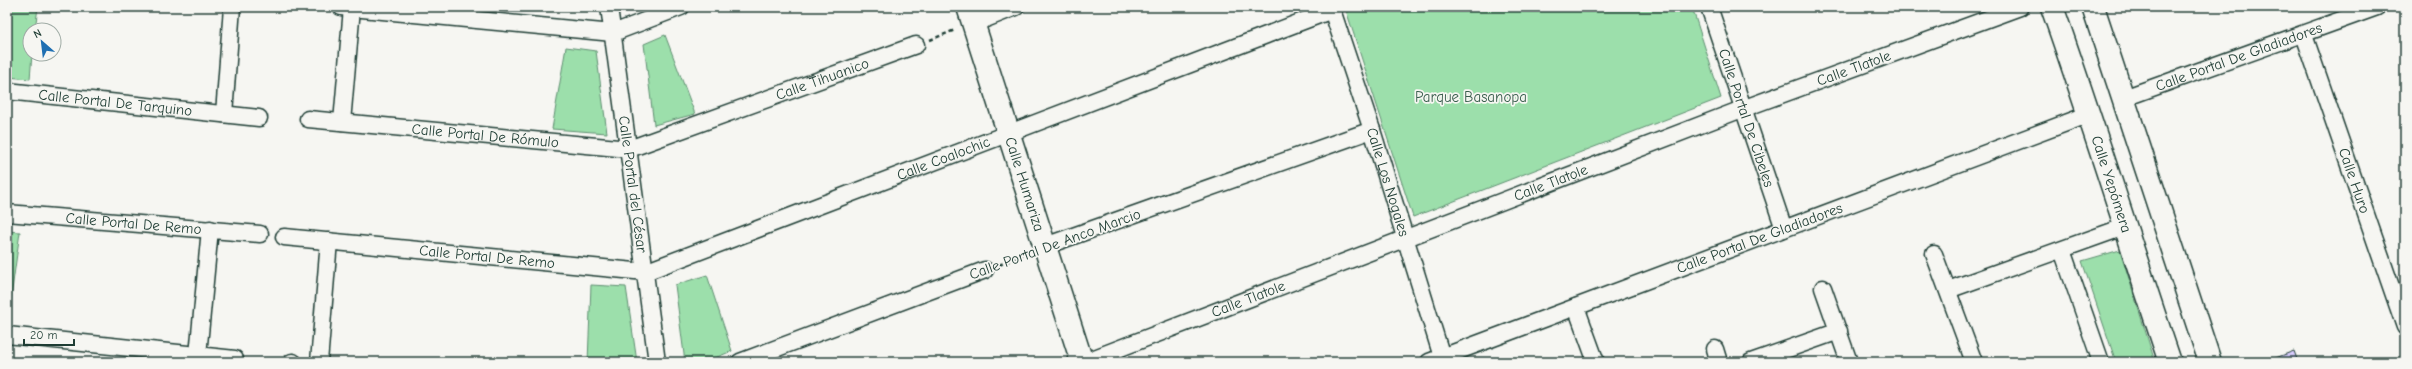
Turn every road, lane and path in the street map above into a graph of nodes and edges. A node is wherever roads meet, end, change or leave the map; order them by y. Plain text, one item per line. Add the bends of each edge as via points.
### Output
1 (232, 7) edge
2 (609, 7) edge
3 (681, 7) edge
4 (1016, 7) edge
5 (1709, 7) edge
6 (2020, 7) edge
7 (2052, 7) edge
8 (2093, 7) edge
9 (2377, 7) edge
10 (346, 8) edge
11 (1331, 8) edge
12 (970, 15) edge
13 (613, 33) junction
14 (2304, 35) junction
15 (916, 45) joint
16 (7, 91) edge
17 (2124, 98) junction
18 (1742, 109) junction
19 (224, 114) junction
20 (2090, 114) junction
21 (259, 118) dead end
22 (308, 119) dead end
23 (342, 122) junction
24 (1372, 130) junction
25 (1009, 134) junction
26 (628, 149) junction
27 (7, 213) edge
28 (2124, 227) junction
29 (210, 229) junction
30 (1784, 229) junction
31 (260, 234) dead end
32 (284, 237) dead end
33 (1404, 240) junction
34 (328, 242) junction
35 (1045, 246) junction
36 (2062, 250) junction
37 (1934, 254) dead end
38 (986, 270) joint
39 (645, 272) junction
40 (1823, 288) dead end
41 (1948, 290) junction
42 (1576, 307) junction
43 (2405, 327) edge
44 (1839, 331) junction
45 (7, 335) edge
46 (198, 355) junction
47 (235, 359) dead end
48 (1435, 360) edge
49 (319, 362) edge
50 (657, 362) edge
51 (740, 362) edge
52 (1083, 362) edge
53 (1596, 362) edge
54 (1751, 362) edge
55 (1849, 362) edge
56 (1974, 362) edge
57 (2101, 362) edge
58 (2170, 362) edge
59 (2210, 362) edge

1 - 19 street
2 - 13 street, Calle Portal del César
3 - 13 street
4 - 12 street
5 - 18 street, Calle Portal De Cibeles
6 - 18 street, Calle Tlatole
7 - 20 main road, Calle Yepómera
8 - 17 main road
9 - 14 street, Calle Portal De Gladiadores
10 - 13 street
10 - 23 street
11 - 24 street, Calle Los Nogales
11 - 25 street, Calle Coalochic
12 - 15 path
12 - 25 main road, Calle Humariza
13 - 26 street, Calle Portal del César
14 - 17 street, Calle Portal De Gladiadores
14 - 43 street, Calle Huro
15 - 26 street, Calle Tihuanico
16 - 19 street, Calle Portal De Tarquino
17 - 59 main road
18 - 30 street, Calle Portal De Cibeles
18 - 33 street, Calle Tlatole
19 - 21 street, Calle Portal De Tarquino
20 - 28 main road, Calle Yepómera
20 - 30 street, Calle Portal De Gladiadores
22 - 23 street, Calle Portal De Rómulo
23 - 26 street, Calle Portal De Rómulo
24 - 33 street, Calle Los Nogales
24 - 35 street, Calle Portal De Anco Marcio
25 - 35 main road, Calle Humariza
25 - 39 street, Calle Coalochic
26 - 39 street, Calle Portal del César
27 - 29 street, Calle Portal De Remo
28 - 36 street
28 - 58 main road, Calle Yepómera
29 - 31 street, Calle Portal De Remo
29 - 46 street
30 - 42 street, Calle Portal De Gladiadores
32 - 34 street, Calle Portal De Remo
33 - 48 street, Calle Los Nogales
33 - 52 street, Calle Tlatole
34 - 39 street, Calle Portal De Remo
34 - 49 street
35 - 38 path, Calle Portal De Anco Marcio
35 - 52 main road, Calle Humariza
36 - 41 street
36 - 57 street
37 - 41 street
38 - 51 street, Calle Portal De Anco Marcio
39 - 50 street, Calle Portal del César
40 - 44 street
41 - 56 street
42 - 48 street, Calle Portal De Gladiadores
42 - 53 street
44 - 54 street
44 - 55 street
45 - 46 street
46 - 47 street

